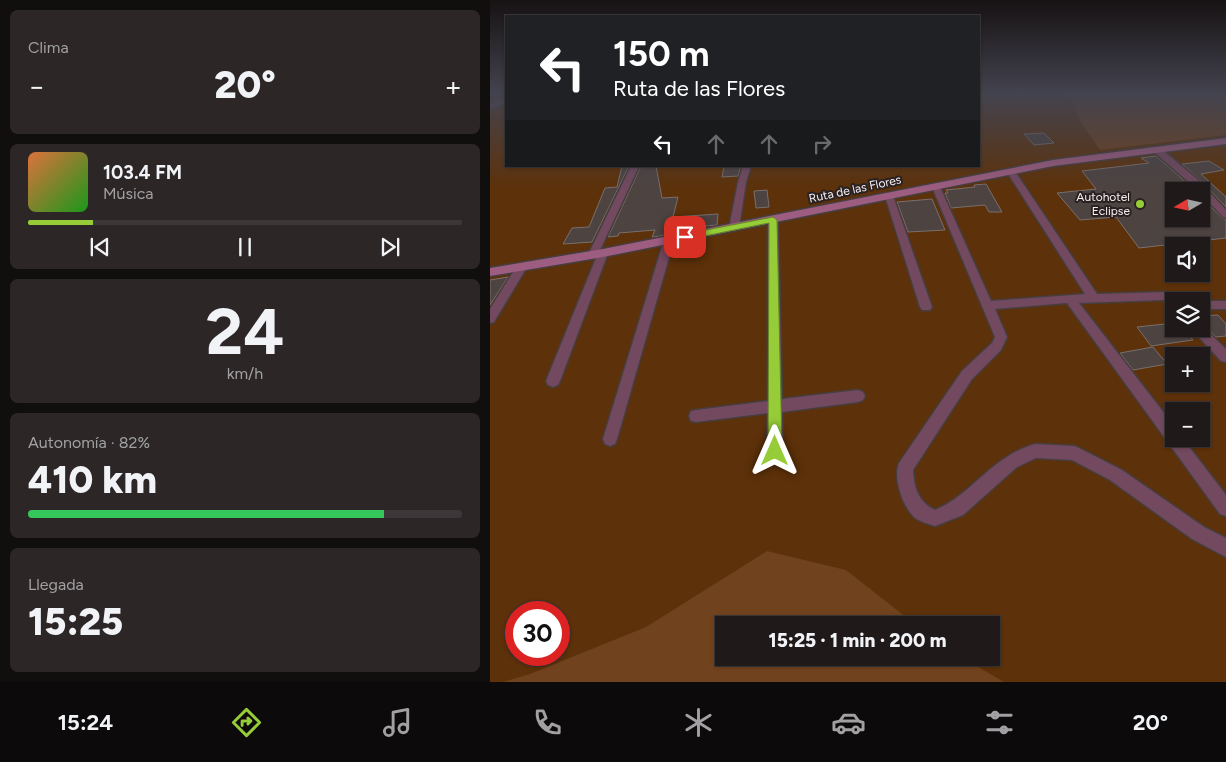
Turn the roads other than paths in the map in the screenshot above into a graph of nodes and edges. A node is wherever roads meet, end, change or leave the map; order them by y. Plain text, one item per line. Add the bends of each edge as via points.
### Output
1 (1226, 140) edge
2 (1156, 149) junction
3 (635, 167) edge
4 (747, 167) edge
5 (1010, 172) junction
6 (936, 187) junction
7 (889, 196) junction
8 (1226, 215) edge
9 (773, 220) junction
10 (734, 228) junction
11 (669, 240) junction
12 (598, 254) junction
13 (522, 267) junction
14 (490, 272) edge
15 (1165, 296) edge
16 (1070, 299) junction
17 (1094, 299) junction
18 (988, 305) junction
19 (1210, 305) edge
20 (1226, 305) edge
21 (926, 307) dead end
22 (490, 319) edge
23 (1206, 337) edge
24 (1226, 357) edge
25 (554, 381) dead end
26 (858, 396) dead end
27 (775, 406) junction
28 (696, 416) dead end
29 (1165, 426) edge
30 (610, 439) dead end
31 (1181, 447) edge
32 (775, 451) dead end
33 (1226, 508) edge
34 (1226, 548) edge

1 - 2 main road, Ruta de las Flores
2 - 5 main road, Ruta de las Flores
2 - 8 street via 1194,181
3 - 12 street
4 - 10 street
5 - 6 main road, Ruta de las Flores
5 - 17 street
6 - 7 main road, Ruta de las Flores
6 - 18 street
7 - 9 main road, Ruta de las Flores
7 - 21 street
9 - 10 main road, Ruta de las Flores
9 - 27 street
10 - 11 main road, Ruta de las Flores
11 - 12 main road, Ruta de las Flores
11 - 30 street
12 - 13 main road, Ruta de las Flores
12 - 25 street
13 - 14 main road, Ruta de las Flores
13 - 22 street
15 - 17 street
16 - 17 street
16 - 18 street
16 - 29 street
18 - 34 street via 1002,337 967,375 905,468 906,488 919,511 935,518 957,509 1012,462 1035,451 1074,453 1116,475 1198,533
19 - 20 street
23 - 24 street
26 - 27 street
27 - 28 street
27 - 32 street
31 - 33 street

